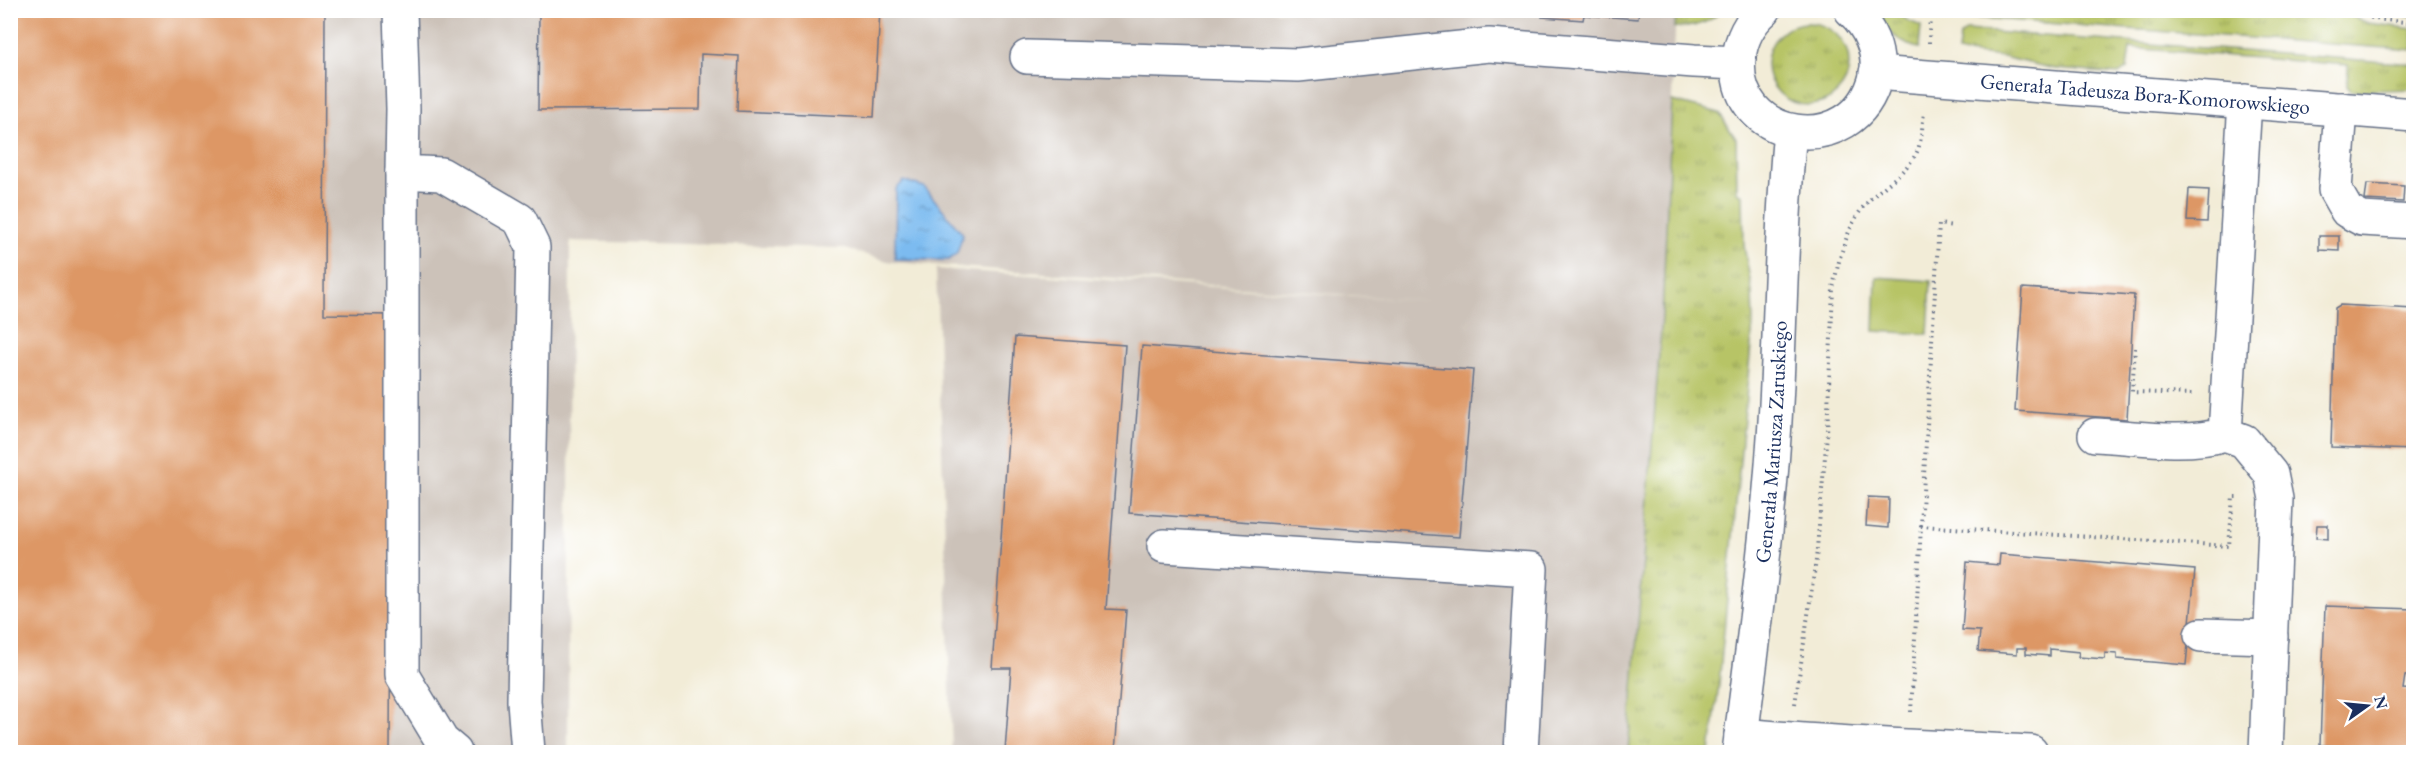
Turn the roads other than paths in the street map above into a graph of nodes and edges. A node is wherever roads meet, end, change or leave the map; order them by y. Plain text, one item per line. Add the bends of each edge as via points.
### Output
1 (400, 10) edge
2 (1764, 10) edge
3 (1851, 10) edge
4 (1027, 57) dead end
5 (1738, 63) junction
6 (1876, 73) junction
7 (2245, 101) junction
8 (2342, 109) junction
9 (2414, 115) edge
10 (1790, 131) junction
11 (402, 172) junction
12 (2414, 222) edge
13 (2225, 434) junction
14 (2095, 435) dead end
15 (1164, 546) dead end
16 (2201, 635) dead end
17 (2271, 637) junction
18 (1740, 744) edge
19 (455, 753) edge
20 (528, 753) edge
21 (1521, 753) edge
22 (2031, 753) edge
23 (2266, 753) edge

1 - 11 street
2 - 5 street via 1746,31
3 - 6 street via 1873,42
4 - 5 street via 1298,65 1489,45
5 - 10 street via 1740,81 1758,113
6 - 7 street, Generała Tadeusza Bora-Komorowskiego
6 - 10 street via 1864,104 1839,126 1807,134
7 - 8 street, Generała Tadeusza Bora-Komorowskiego
7 - 13 street
8 - 9 street, Generała Tadeusza Bora-Komorowskiego
8 - 12 street via 2336,190 2347,211 2362,219
10 - 18 street, Generała Mariusza Zaruskiego via 1771,488
11 - 19 street via 402,675 442,741
11 - 20 street via 441,174 520,220 532,247 524,701
13 - 14 street via 2193,439
13 - 17 street via 2244,441 2271,474 2276,499
15 - 21 street via 1531,569
16 - 17 street
17 - 23 street
18 - 22 street via 1785,739

